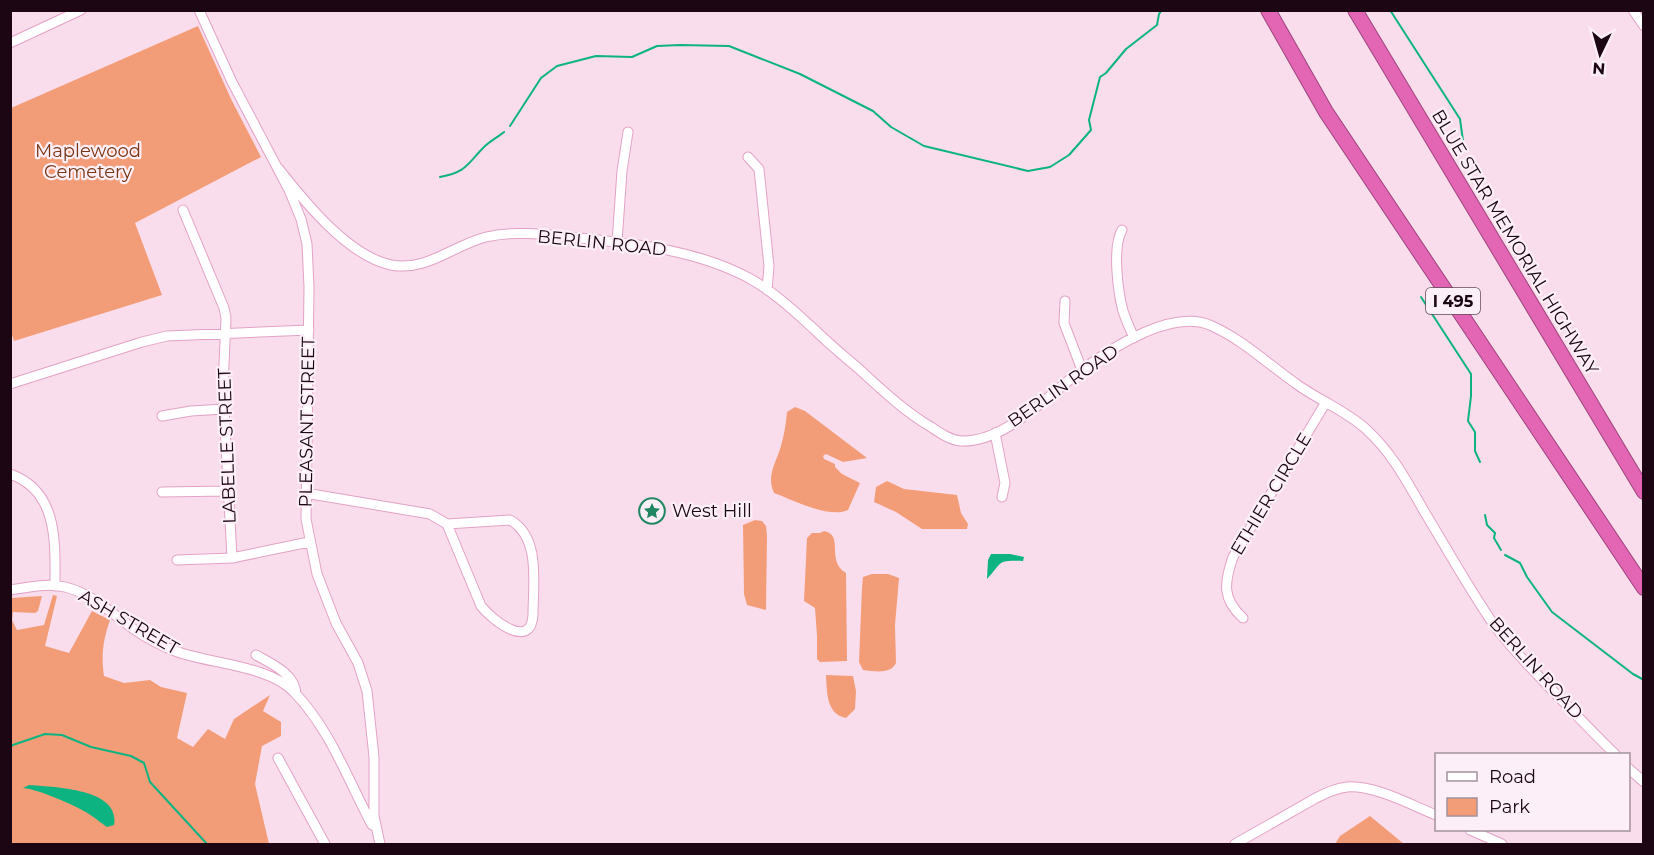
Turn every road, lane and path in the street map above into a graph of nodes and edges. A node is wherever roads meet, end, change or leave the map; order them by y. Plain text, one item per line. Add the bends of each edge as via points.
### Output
1 (81, 10) edge
2 (199, 10) edge
3 (1268, 10) edge
4 (1355, 10) edge
5 (1633, 10) edge
6 (62, 14) edge
7 (1644, 26) edge
8 (10, 43) edge
9 (628, 132) dead end
10 (748, 157) dead end
11 (278, 168) junction
12 (183, 210) dead end
13 (1122, 230) dead end
14 (616, 242) junction
15 (767, 290) junction
16 (1065, 301) dead end
17 (309, 330) junction
18 (224, 334) junction
19 (1134, 338) junction
20 (1082, 370) junction
21 (10, 384) edge
22 (1326, 402) junction
23 (224, 409) junction
24 (162, 416) dead end
25 (995, 433) junction
26 (10, 474) edge
27 (228, 491) junction
28 (162, 492) dead end
29 (1644, 492) edge
30 (305, 493) junction
31 (1002, 497) dead end
32 (447, 524) junction
33 (309, 542) junction
34 (232, 558) junction
35 (177, 561) dead end
36 (55, 586) junction
37 (1644, 588) edge
38 (10, 590) edge
39 (1243, 618) dead end
40 (256, 655) dead end
41 (296, 694) junction
42 (1614, 753) edge
43 (278, 759) dead end
44 (1630, 769) edge
45 (1644, 782) edge
46 (373, 784) junction
47 (353, 786) junction
48 (1435, 814) edge
49 (1472, 831) edge
50 (376, 832) junction
51 (325, 844) edge
52 (380, 844) edge
53 (1235, 844) edge
54 (1502, 844) edge

1 - 6 street
2 - 11 street, PLEASANT STREET
3 - 37 highway, I 495 via 1326,112
4 - 29 highway, BLUE STAR MEMORIAL HIGHWAY
5 - 7 street
6 - 8 street
9 - 14 street
10 - 15 street via 759,169 769,266
11 - 14 street, BERLIN ROAD via 343,239 368,257 391,265 417,265 482,238 497,236 544,235
11 - 17 street, PLEASANT STREET via 296,204 307,244
12 - 18 street, LABELLE STREET via 224,308
13 - 19 street via 1117,244 1119,280 1123,311
14 - 15 street, BERLIN ROAD via 712,261
15 - 25 street, BERLIN ROAD via 923,423 961,441
16 - 20 street via 1064,323
17 - 18 street
17 - 30 street, PLEASANT STREET
18 - 21 street via 166,336
18 - 23 street, LABELLE STREET
19 - 20 street, BERLIN ROAD
19 - 22 street, BERLIN ROAD via 1172,323 1205,323 1236,339
20 - 25 street, BERLIN ROAD via 1025,415
22 - 39 street, ETHIER CIRCLE via 1233,557 1226,592 1230,606
22 - 42 street, BERLIN ROAD via 1362,426 1389,454 1494,625
23 - 24 street
23 - 27 street, LABELLE STREET
25 - 31 street via 1005,483
26 - 36 street via 36,492 49,513 55,540
27 - 28 street
27 - 34 street, LABELLE STREET
30 - 32 street via 430,514
30 - 33 street, PLEASANT STREET
32 - 32 street via 481,606 513,631 524,631 533,622 532,559 524,530 510,519
33 - 34 street
33 - 46 street, PLEASANT STREET via 326,598 365,683
34 - 35 street
36 - 38 street, ASH STREET
36 - 41 street, ASH STREET via 98,601 161,645 190,657 265,674
40 - 41 street via 287,675 294,682
41 - 47 street, ASH STREET via 331,743
43 - 51 street
44 - 45 street
46 - 47 street
46 - 50 street, PLEASANT STREET
47 - 50 street, ASH STREET
48 - 53 street via 1375,791 1349,787 1323,795
49 - 54 street
50 - 52 street, PLEASANT STREET

